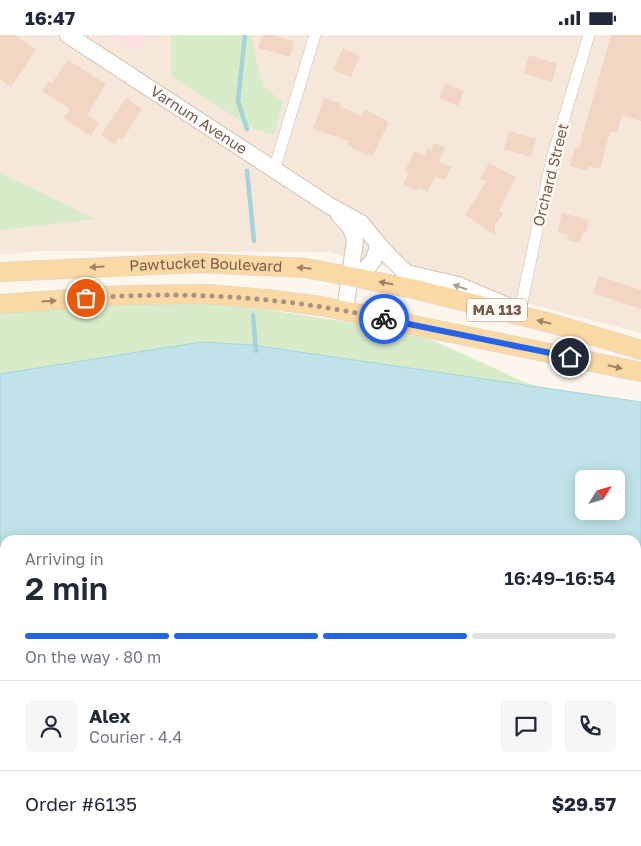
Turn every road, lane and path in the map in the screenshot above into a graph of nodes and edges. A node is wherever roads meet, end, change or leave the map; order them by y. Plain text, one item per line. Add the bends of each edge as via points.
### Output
1 (315, 35) edge
2 (590, 35) edge
3 (78, 39) edge
4 (274, 170) junction
5 (330, 206) junction
6 (378, 244) junction
7 (0, 272) edge
8 (352, 277) junction
9 (0, 304) edge
10 (345, 311) junction
11 (519, 316) junction
12 (641, 350) edge
13 (641, 372) edge

1 - 4 street
2 - 11 street, Orchard Street via 552,158
3 - 4 main road, Varnum Avenue
4 - 5 main road, Varnum Avenue
5 - 6 main road, Varnum Avenue via 361,223
5 - 8 main road, Varnum Avenue via 351,228 355,240
6 - 8 main road via 373,263
11 -> 6 main road, Varnum Avenue via 508,305 458,285 406,273
8 -> 7 main road, Pawtucket Boulevard / MA 113 via 306,268 208,264
8 - 10 main road, Varnum Avenue
11 -> 8 main road, Varnum Avenue / MA 113
9 -> 10 main road, Pawtucket Boulevard / MA 113 via 125,295 207,294
10 -> 13 main road, MA 113
12 -> 11 main road, Varnum Avenue / MA 113

